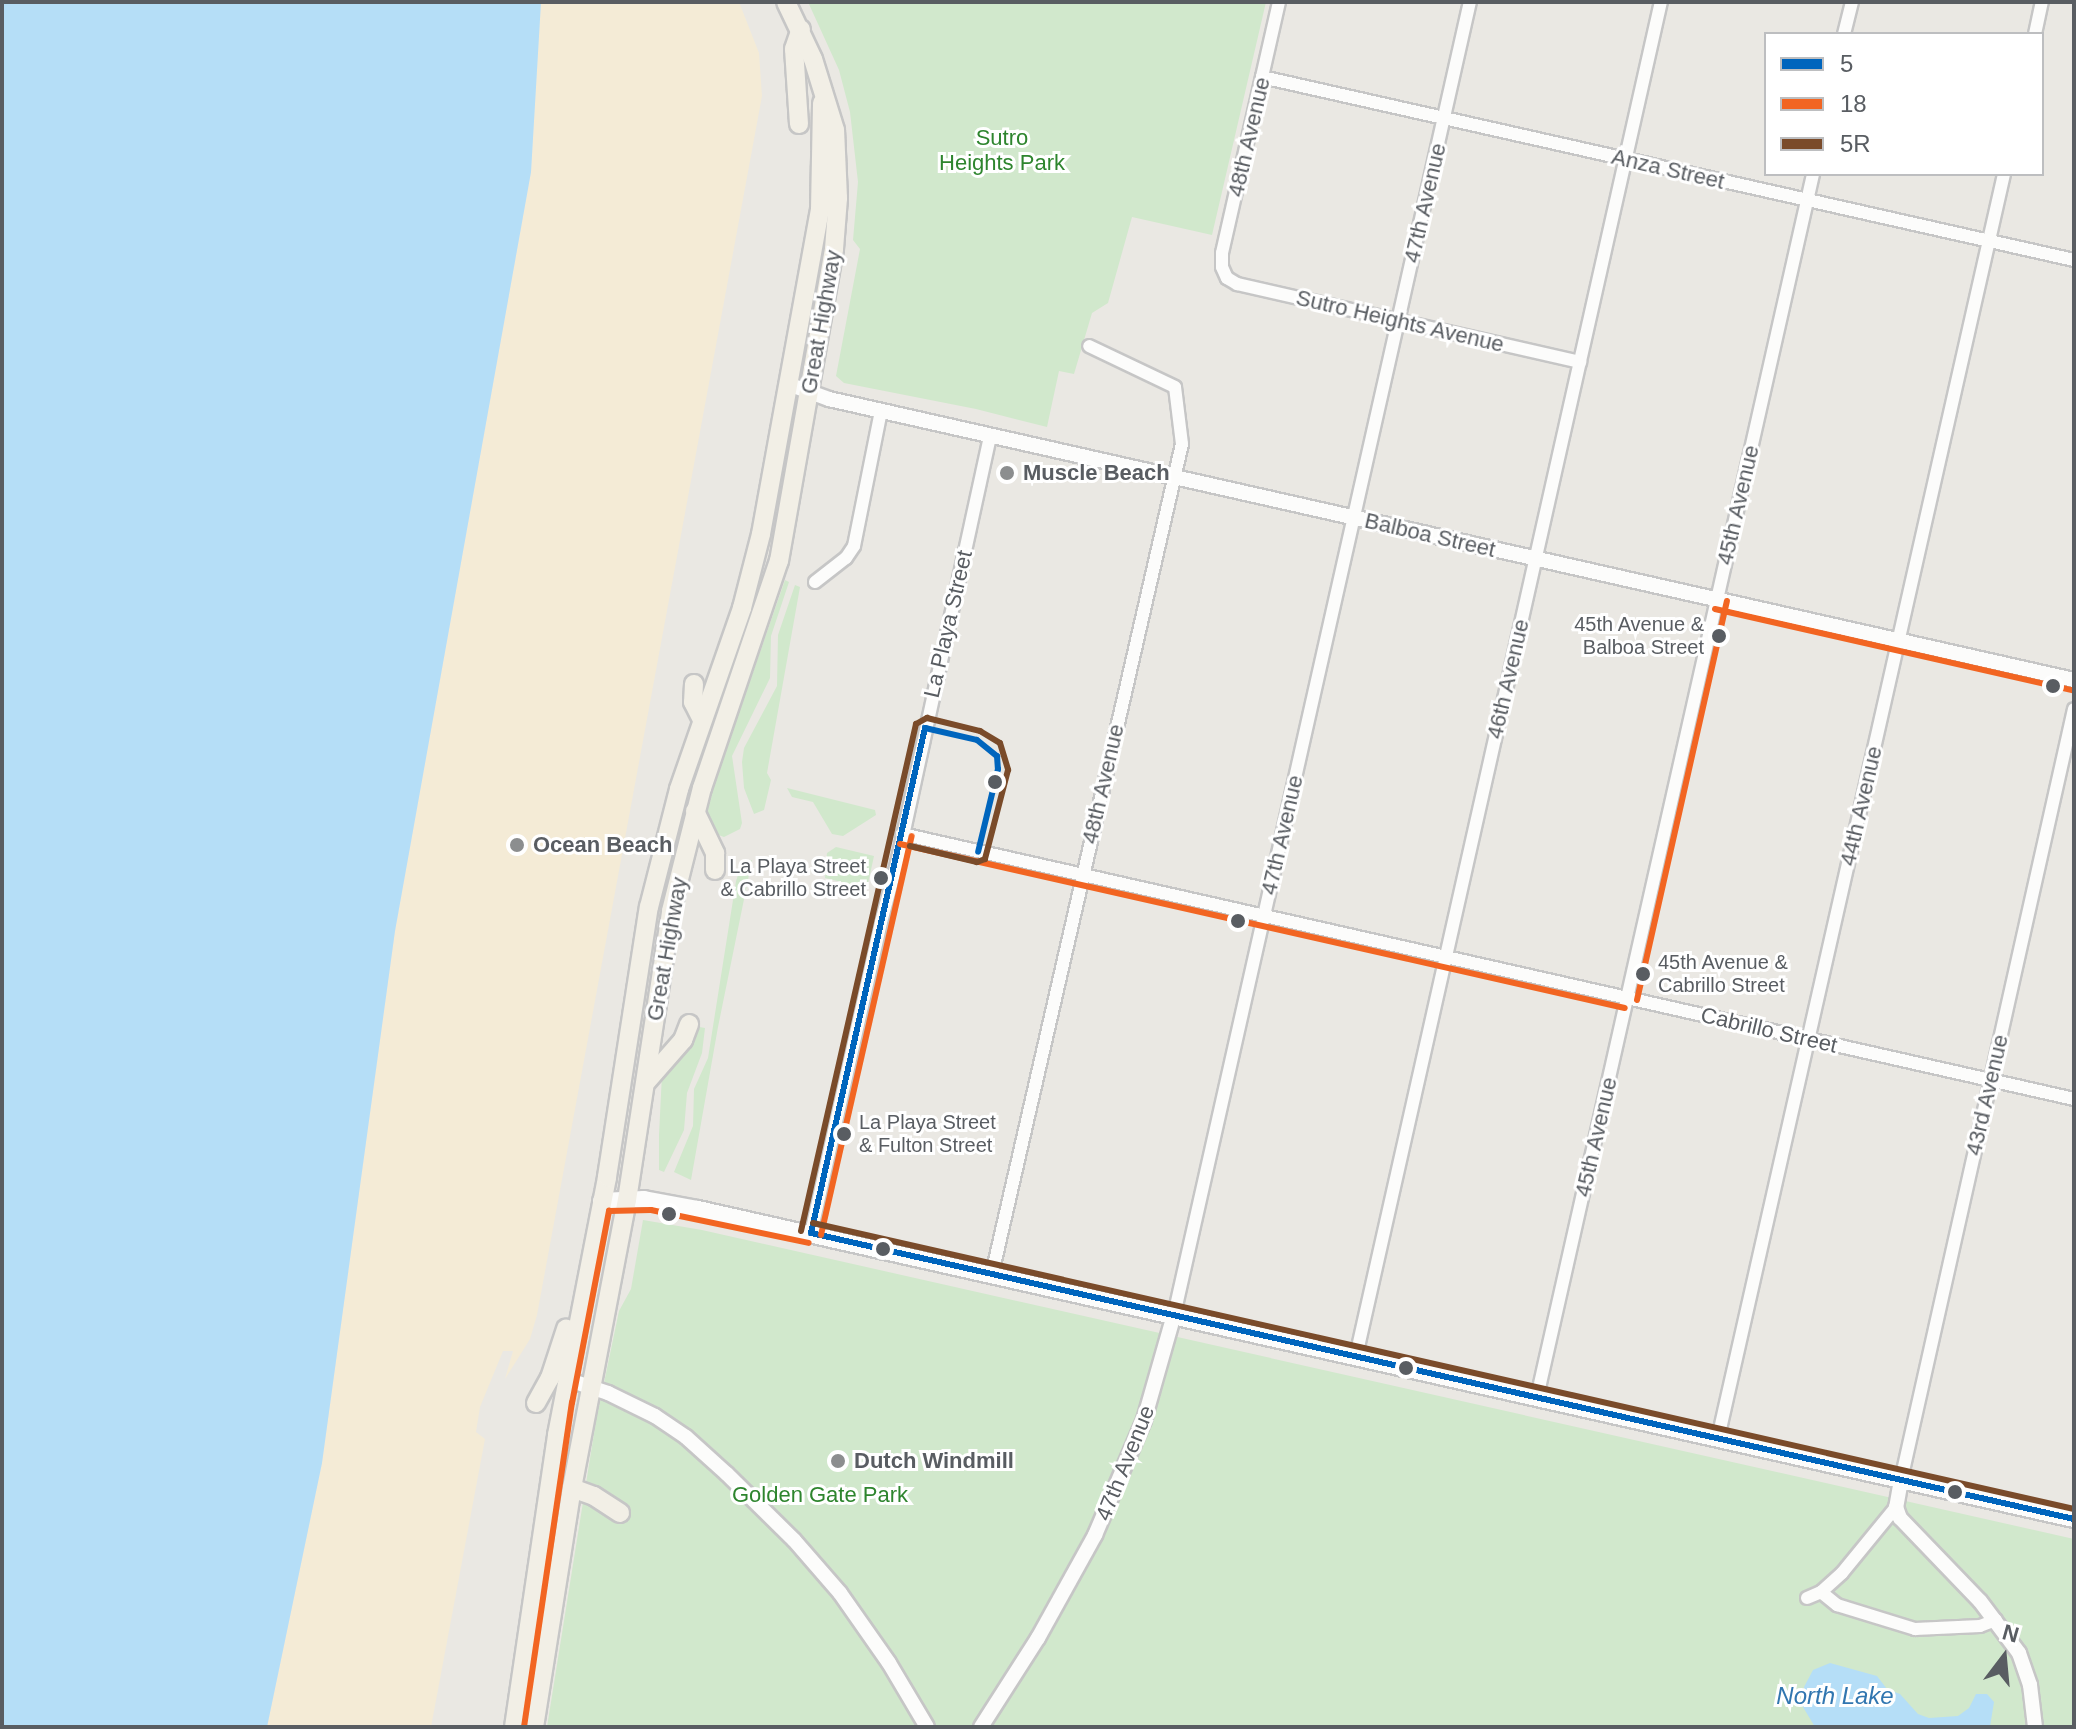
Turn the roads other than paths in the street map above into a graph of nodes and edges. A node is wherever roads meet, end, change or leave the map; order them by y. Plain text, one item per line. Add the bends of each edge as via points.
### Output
1 (786, 2) edge
2 (1279, 2) edge
3 (1470, 2) edge
4 (1661, 2) edge
5 (1852, 2) edge
6 (2042, 2) edge
7 (801, 29) junction
8 (1844, 32) edge
9 (2035, 32) edge
10 (1262, 77) junction
11 (822, 88) junction
12 (1444, 118) junction
13 (799, 124) dead end
14 (1625, 159) junction
15 (1813, 176) edge
16 (2004, 176) edge
17 (1807, 200) junction
18 (1989, 241) junction
19 (2074, 260) edge
20 (1223, 273) joint
21 (1398, 321) junction
22 (1089, 346) dead end
23 (1580, 362) junction
24 (788, 384) junction
25 (810, 390) junction
26 (881, 411) junction
27 (990, 435) junction
28 (1172, 476) junction
29 (1354, 517) junction
30 (1535, 558) junction
31 (815, 582) dead end
32 (1717, 599) junction
33 (1899, 640) junction
34 (2074, 680) edge
35 (694, 684) dead end
36 (2074, 709) edge
37 (702, 720) junction
38 (695, 811) junction
39 (902, 834) junction
40 (715, 870) dead end
41 (1082, 875) junction
42 (1264, 916) junction
43 (1446, 957) junction
44 (1627, 998) junction
45 (689, 1024) dead end
46 (1808, 1039) junction
47 (1991, 1080) junction
48 (646, 1083) junction
49 (2074, 1099) edge
50 (627, 1200) junction
51 (601, 1201) junction
52 (811, 1233) junction
53 (992, 1274) junction
54 (584, 1286) junction
55 (1174, 1315) junction
56 (1356, 1356) junction
57 (566, 1379) junction
58 (591, 1387) junction
59 (1537, 1397) junction
60 (536, 1403) dead end
61 (1718, 1438) junction
62 (1901, 1480) junction
63 (572, 1488) junction
64 (1896, 1507) junction
65 (620, 1513) dead end
66 (2074, 1519) edge
67 (543, 1520) junction
68 (1821, 1592) junction
69 (1807, 1598) dead end
70 (1996, 1620) junction
71 (514, 1727) edge
72 (534, 1727) edge
73 (927, 1727) edge
74 (981, 1727) edge
75 (2035, 1727) edge

1 - 7 main road, Great Highway
2 - 10 street, 48th Avenue
3 - 12 street, 47th Avenue
4 - 14 street, 46th Avenue
5 - 8 street
6 - 9 street
7 - 11 main road, Great Highway
7 - 13 main road via 794,49
10 - 12 street, Anza Street
10 - 20 street, 48th Avenue via 1222,253
11 - 24 main road, Great Highway via 820,210
11 - 25 main road, Great Highway via 835,130 838,207
12 - 14 street, Anza Street
12 - 21 street, 47th Avenue
14 - 17 street, Anza Street
14 - 23 street, 46th Avenue
15 - 17 street, 45th Avenue
16 - 18 street, 44th Avenue
17 - 18 street, Anza Street
17 - 32 street, 45th Avenue
18 - 19 street, Anza Street
18 - 33 street, 44th Avenue
20 - 21 street, Sutro Heights Avenue via 1237,284
21 - 23 street, Sutro Heights Avenue
21 - 29 street, 47th Avenue
22 - 28 street, 48th Avenue via 1177,390 1182,444
23 - 30 street, 46th Avenue
24 - 25 street, Balboa Street
24 - 37 main road, Great Highway via 755,563
25 - 26 street, Balboa Street
25 - 38 main road, Great Highway via 773,584
26 - 27 street, Balboa Street
26 - 31 street via 854,546
27 - 28 street, Balboa Street
27 - 39 street, La Playa Street
28 - 29 street, Balboa Street
28 - 41 street, 48th Avenue
29 - 30 street, Balboa Street
29 - 42 street, 47th Avenue
30 - 32 street, Balboa Street
30 - 43 street, 46th Avenue
32 - 33 street, Balboa Street
32 - 44 street, 45th Avenue
33 - 34 street, Balboa Street
33 - 46 street, 44th Avenue
35 - 37 main road via 693,702
36 - 47 street, 43rd Avenue
37 - 51 main road, Great Highway via 649,907
38 - 40 main road via 715,853
38 - 48 main road, Great Highway via 665,939
39 - 41 street, Cabrillo Street
39 - 52 street, La Playa Street
41 - 42 street, Cabrillo Street
41 - 53 street, 48th Avenue
42 - 43 street, Cabrillo Street
42 - 55 street, 47th Avenue
43 - 44 street, Cabrillo Street
43 - 56 street, 46th Avenue
44 - 46 street, Cabrillo Street
44 - 59 street, 45th Avenue
45 - 48 main road via 683,1040
46 - 47 street, Cabrillo Street
46 - 61 street, 44th Avenue
47 - 49 street, Cabrillo Street
47 - 62 street, 43rd Avenue
48 - 50 main road, Great Highway
50 - 51 main road
50 - 52 main road via 669,1203
50 - 58 main road, Great Highway
51 - 54 main road, Great Highway
52 - 53 main road
53 - 55 main road
54 - 57 main road, Great Highway
54 - 60 main road
55 - 56 main road
55 - 74 street, 47th Avenue via 1144,1420 1095,1535
56 - 59 main road
57 - 58 street
57 - 67 main road, Great Highway
58 - 63 main road, Great Highway
58 - 73 street via 671,1427 772,1518 857,1616
59 - 61 main road
61 - 62 main road
62 - 64 street
62 - 66 main road
63 - 65 main road
63 - 67 main road
63 - 72 main road, Great Highway
64 - 68 street via 1853,1562
64 - 70 street via 1902,1521
67 - 71 main road, Great Highway
68 - 69 street
68 - 70 street via 1837,1605 1915,1629 1980,1626
70 - 75 street via 2024,1663

